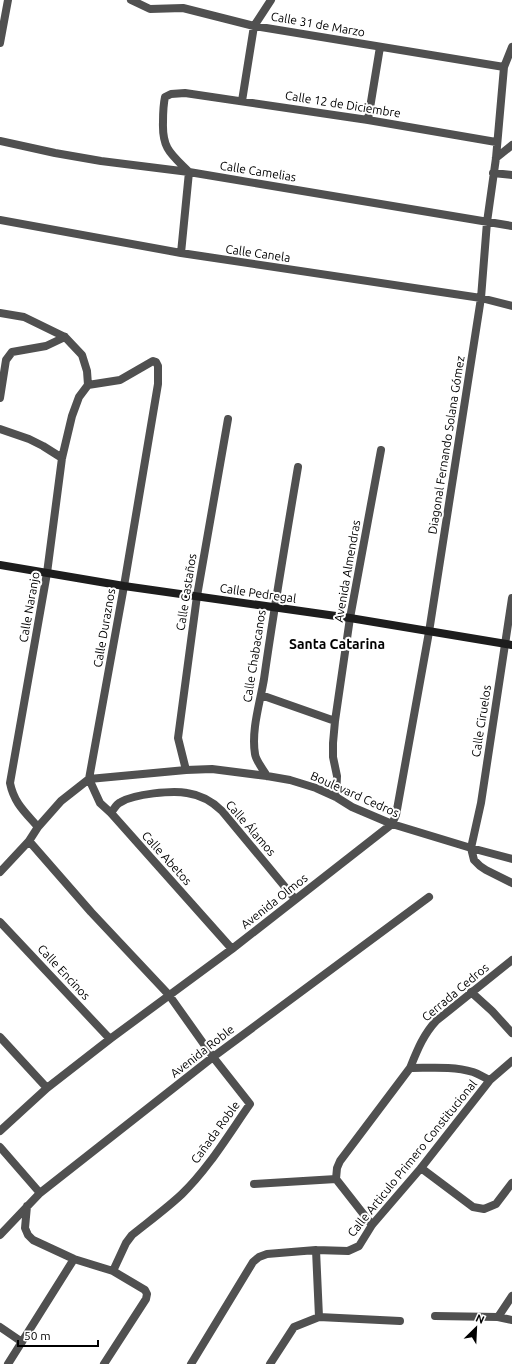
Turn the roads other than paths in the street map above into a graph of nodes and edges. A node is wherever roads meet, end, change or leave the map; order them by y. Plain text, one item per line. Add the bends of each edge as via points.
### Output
1 (8, 0) edge
2 (131, 0) edge
3 (271, 0) edge
4 (254, 26) junction
5 (0, 43) edge
6 (380, 47) junction
7 (512, 47) edge
8 (504, 66) junction
9 (242, 101) junction
10 (368, 120) junction
11 (0, 141) edge
12 (496, 142) junction
13 (512, 145) edge
14 (496, 158) junction
15 (189, 172) junction
16 (493, 173) junction
17 (512, 175) edge
18 (0, 220) edge
19 (487, 222) junction
20 (512, 226) edge
21 (181, 253) junction
22 (481, 298) junction
23 (512, 306) edge
24 (0, 312) edge
25 (65, 337) junction
26 (88, 386) junction
27 (0, 398) edge
28 (228, 419) dead end
29 (0, 429) edge
30 (381, 450) dead end
31 (62, 458) junction
32 (298, 467) dead end
33 (0, 565) edge
34 (47, 573) junction
35 (124, 586) junction
36 (197, 596) junction
37 (512, 598) edge
38 (274, 607) junction
39 (350, 618) junction
40 (429, 632) junction
41 (509, 644) edge
42 (261, 695) junction
43 (335, 721) junction
44 (186, 770) junction
45 (267, 776) junction
46 (89, 779) junction
47 (336, 797) junction
48 (111, 814) junction
49 (392, 824) junction
50 (38, 827) junction
51 (29, 841) junction
52 (471, 848) junction
53 (512, 859) edge
54 (0, 872) edge
55 (512, 883) edge
56 (428, 897) dead end
57 (295, 899) junction
58 (0, 922) edge
59 (232, 948) junction
60 (512, 960) edge
61 (471, 992) junction
62 (169, 995) junction
63 (512, 1033) edge
64 (0, 1037) edge
65 (110, 1039) junction
66 (213, 1056) junction
67 (512, 1061) edge
68 (410, 1068) junction
69 (490, 1080) junction
70 (47, 1088) junction
71 (0, 1131) edge
72 (0, 1147) edge
73 (421, 1168) junction
74 (336, 1179) junction
75 (512, 1183) edge
76 (254, 1184) dead end
77 (40, 1193) junction
78 (27, 1206) junction
79 (372, 1225) junction
80 (0, 1235) edge
81 (316, 1250) junction
82 (74, 1259) junction
83 (113, 1271) junction
84 (512, 1296) edge
85 (436, 1316) dead end
86 (319, 1317) junction
87 (498, 1317) junction
88 (512, 1320) edge
89 (400, 1321) dead end
90 (0, 1327) edge
91 (22, 1342) junction
92 (8, 1364) edge
93 (104, 1364) edge
94 (191, 1364) edge
95 (270, 1364) edge

1 - 5 street
2 - 4 street, Calle 31 de Marzo via 150,9 183,8
3 - 4 street
4 - 6 street, Calle 31 de Marzo
4 - 9 street
6 - 8 street, Calle 31 de Marzo
6 - 10 street
7 - 8 street, Diagonal Fernando Solana Gómez
8 - 12 street, Diagonal Fernando Solana Gómez
9 - 10 street, Calle 12 de Diciembre
9 - 15 street, Calle 12 de Diciembre via 185,93 171,94 166,98 163,107 162,136 166,148
10 - 12 street, Calle 12 de Diciembre
11 - 15 street, Calle Camelias via 86,158
12 - 14 street, Diagonal Fernando Solana Gómez
13 - 14 street
14 - 16 street, Diagonal Fernando Solana Gómez
15 - 19 street, Calle Camelias
15 - 21 street
16 - 17 street
16 - 19 street, Diagonal Fernando Solana Gómez
18 - 21 street, Calle Canela
19 - 20 street, Calle Camelias
19 - 22 street, Diagonal Fernando Solana Gómez
21 - 22 street, Calle Canela
22 - 23 street, Calle Canela
22 - 40 street, Diagonal Fernando Solana Gómez
24 - 25 street via 24,317
25 - 26 street via 82,355
25 - 27 street via 46,346 12,352 6,360
26 - 31 street, Calle Naranjo via 74,409
26 - 35 street, Calle Duraznos via 120,380 152,361 158,366 158,384
28 - 36 street, Calle Castaños
29 - 31 street via 43,446
30 - 39 street, Avenida Almendras
31 - 34 street, Calle Naranjo
32 - 38 street, Calle Chabacanos
33 - 34 street, Calle Pedregal
34 - 35 street, Calle Pedregal
34 - 50 street, Calle Naranjo via 10,783 18,805
35 - 36 street, Calle Pedregal
35 - 46 street, Calle Duraznos
36 - 38 street, Calle Pedregal
36 - 44 street, Calle Castaños via 178,738
37 - 41 street, Calle Ciruelos
38 - 39 street, Calle Pedregal
38 - 42 street, Calle Chabacanos
39 - 40 street, Calle Pedregal
39 - 43 street, Avenida Almendras
40 - 41 street, Calle Pedregal
40 - 49 street, Diagonal Fernando Solana Gómez via 396,815
41 - 52 street, Calle Ciruelos
42 - 43 street
42 - 45 street, Calle Chabacanos via 256,722 255,756
43 - 47 street, Avenida Almendras via 333,743 337,776
44 - 45 street, Boulevard Cedros via 212,769
44 - 46 street, Boulevard Cedros
45 - 47 street, Boulevard Cedros via 290,780
46 - 48 street, Calle Abetos via 100,803
46 - 50 street via 61,800
47 - 49 street, Boulevard Cedros via 352,807
48 - 57 street, Calle Álamos via 117,805 132,798 177,791 203,798 222,812
48 - 59 street, Calle Abetos
49 - 52 street, Boulevard Cedros
49 - 57 street, Avenida Olmos
50 - 51 street
51 - 54 street
51 - 62 street, Cañada Roble
52 - 53 street, Boulevard Cedros
52 - 55 street via 474,860 480,866
56 - 66 street, Avenida Roble
57 - 59 street, Avenida Olmos
58 - 65 street, Calle Encinos
59 - 62 street, Avenida Olmos
60 - 61 street, Cerrada Cedros
61 - 63 street
61 - 68 street, Cerrada Cedros via 427,1031
62 - 65 street
62 - 66 street, Cañada Roble
64 - 70 street
65 - 70 street
66 - 77 street, Avenida Roble
66 - 83 street, Cañada Roble via 250,1104 194,1181 132,1235
67 - 69 street, Calle Articulo Primero Constitucional
68 - 69 street via 461,1070 474,1072
68 - 74 street, Cerrada Cedros via 340,1161
69 - 73 street, Calle Articulo Primero Constitucional
70 - 71 street
72 - 77 street
73 - 75 street via 473,1207 484,1209 496,1204
73 - 79 street, Calle Articulo Primero Constitucional
74 - 76 street
74 - 79 street
77 - 78 street, Avenida Roble
78 - 80 street, Avenida Roble
78 - 82 street via 25,1228 28,1235 33,1240
79 - 81 street, Calle Articulo Primero Constitucional via 359,1246 348,1251
81 - 86 street
81 - 94 street, Calle Articulo Primero Constitucional via 259,1256
82 - 83 street
82 - 91 street
83 - 93 street via 145,1290 147,1294
84 - 87 street
85 - 87 street
86 - 89 street
86 - 95 street via 294,1327
87 - 88 street
90 - 91 street
91 - 92 street

